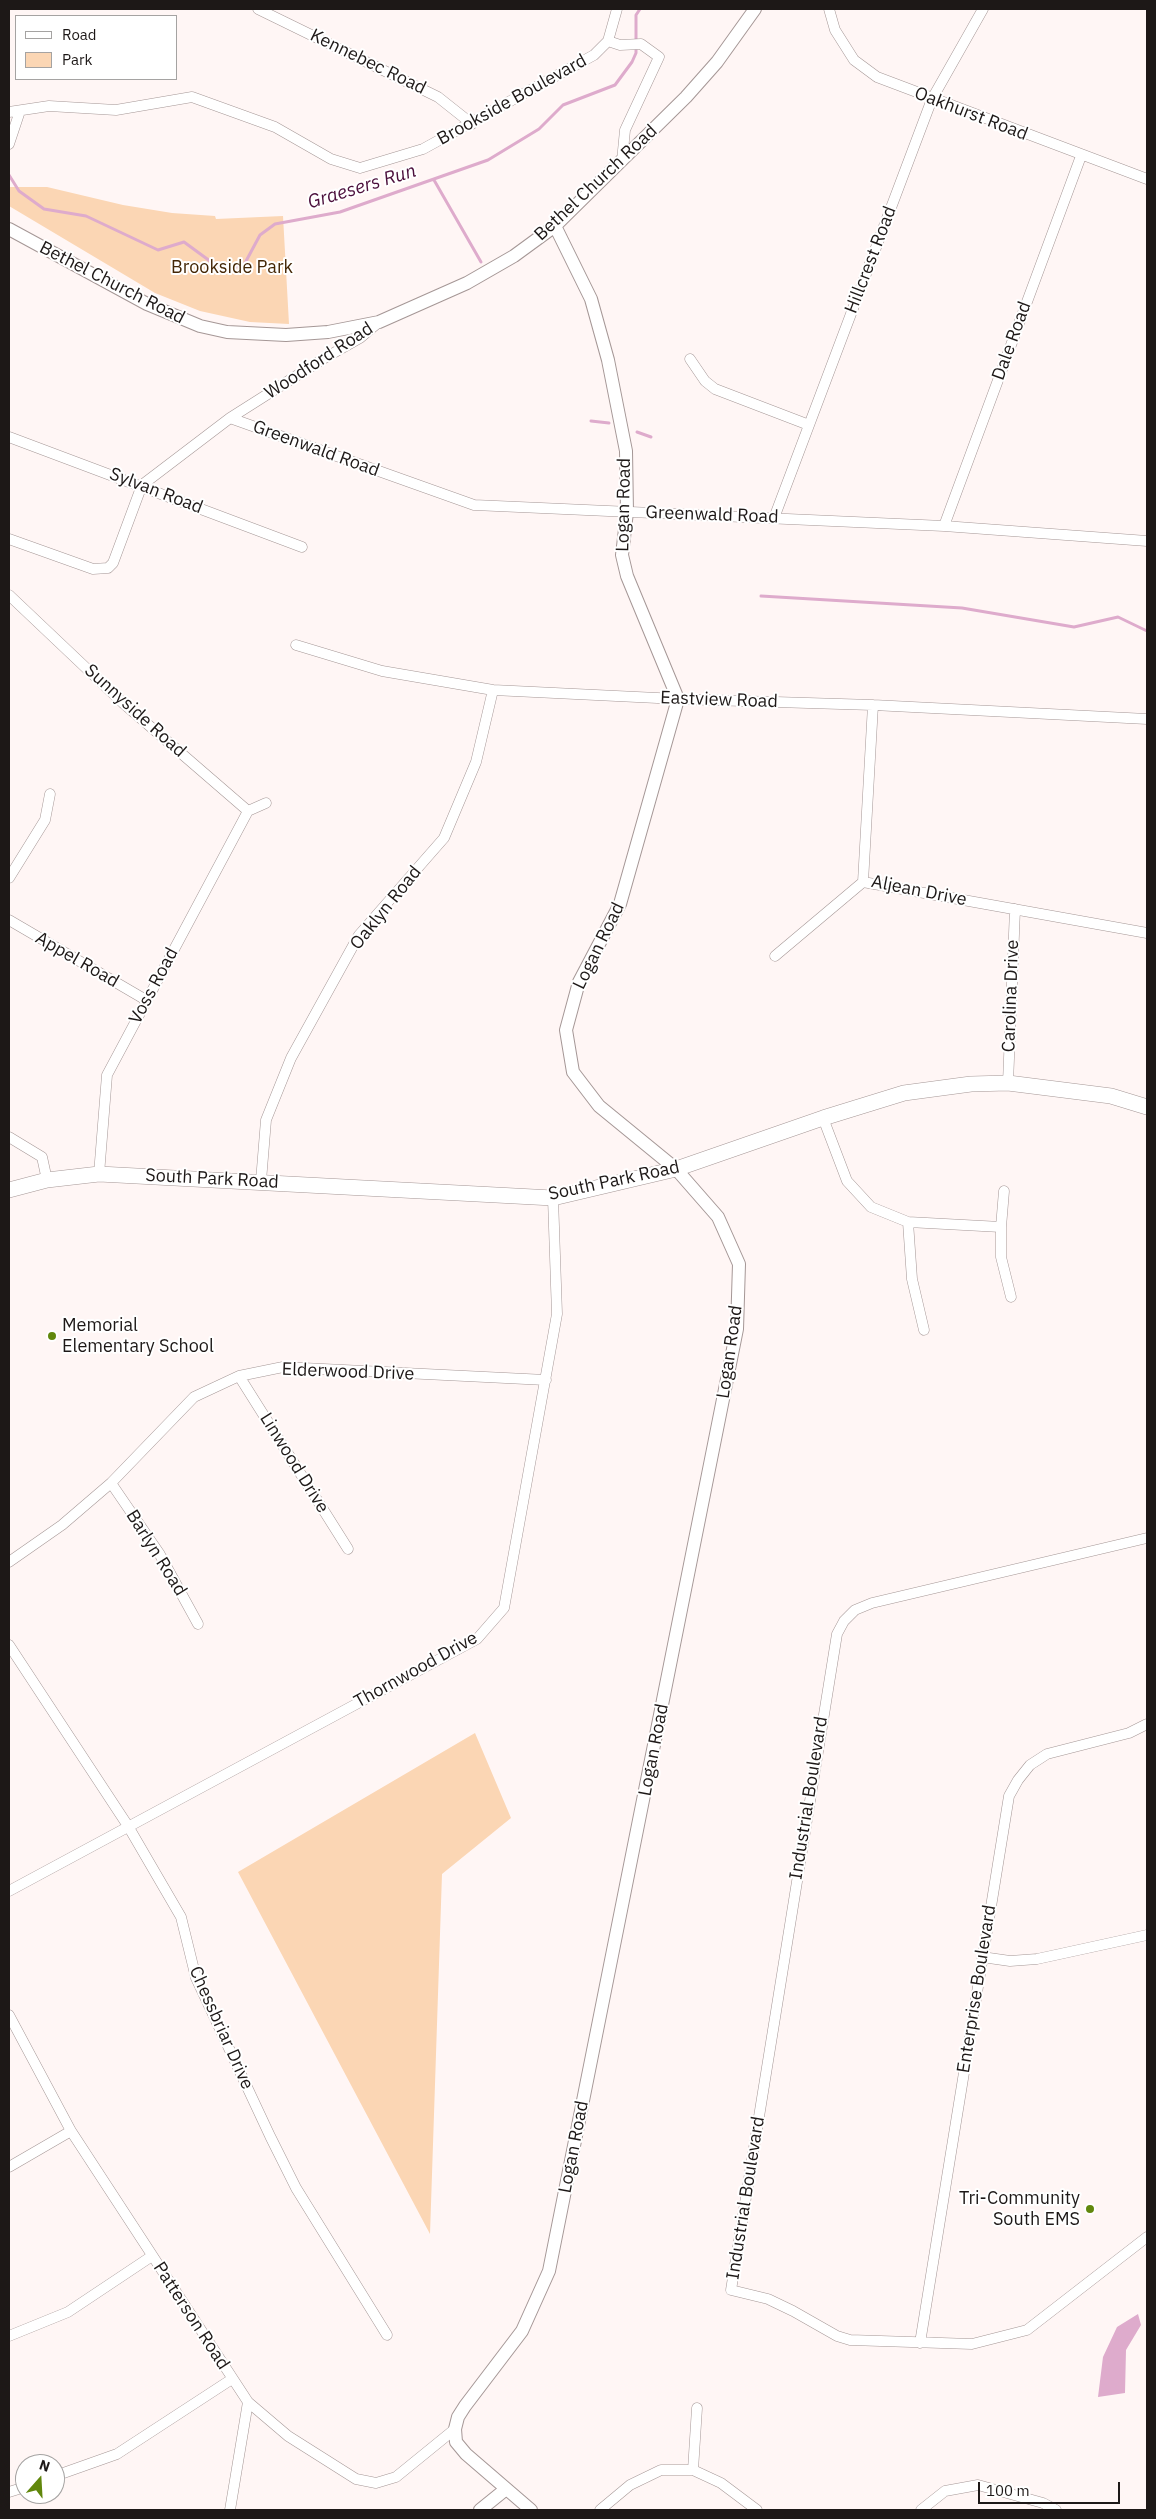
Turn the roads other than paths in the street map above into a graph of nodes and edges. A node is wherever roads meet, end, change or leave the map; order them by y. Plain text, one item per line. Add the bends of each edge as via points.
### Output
1 (258, 9) edge
2 (617, 9) edge
3 (755, 9) edge
4 (829, 9) edge
5 (983, 9) edge
6 (608, 41) junction
7 (932, 99) junction
8 (9, 112) edge
9 (20, 112) junction
10 (472, 124) junction
11 (9, 144) edge
12 (1081, 156) junction
13 (622, 161) junction
14 (1147, 180) edge
15 (555, 226) junction
16 (9, 229) edge
17 (379, 322) junction
18 (690, 359) dead end
19 (230, 418) junction
20 (809, 425) junction
21 (9, 436) edge
22 (142, 486) junction
23 (627, 512) junction
24 (774, 518) junction
25 (944, 526) junction
26 (9, 539) edge
27 (1147, 541) edge
28 (302, 547) dead end
29 (9, 595) edge
30 (296, 645) dead end
31 (493, 690) junction
32 (678, 699) junction
33 (872, 705) junction
34 (1147, 719) edge
35 (50, 794) dead end
36 (266, 803) dead end
37 (248, 811) junction
38 (9, 878) edge
39 (863, 882) junction
40 (1015, 909) junction
41 (9, 920) edge
42 (1147, 933) edge
43 (774, 956) dead end
44 (146, 1000) junction
45 (1008, 1083) junction
46 (1147, 1107) edge
47 (823, 1118) junction
48 (9, 1137) edge
49 (676, 1169) junction
50 (99, 1174) junction
51 (47, 1180) junction
52 (260, 1181) junction
53 (9, 1190) edge
54 (1004, 1192) dead end
55 (553, 1198) junction
56 (908, 1222) junction
57 (1001, 1227) junction
58 (1010, 1297) dead end
59 (924, 1330) dead end
60 (239, 1376) junction
61 (546, 1380) junction
62 (111, 1482) junction
63 (1147, 1538) edge
64 (348, 1549) dead end
65 (9, 1562) edge
66 (198, 1624) dead end
67 (9, 1645) edge
68 (1147, 1724) edge
69 (128, 1826) junction
70 (9, 1891) edge
71 (1147, 1934) edge
72 (982, 1958) junction
73 (9, 2015) edge
74 (71, 2131) junction
75 (9, 2166) edge
76 (1147, 2237) edge
77 (152, 2256) junction
78 (387, 2335) dead end
79 (9, 2336) edge
80 (920, 2343) junction
81 (232, 2379) junction
82 (248, 2402) junction
83 (697, 2408) dead end
84 (455, 2429) junction
85 (693, 2470) junction
86 (65, 2473) edge
87 (506, 2488) junction
88 (230, 2510) edge
89 (480, 2510) edge
90 (531, 2510) edge
91 (600, 2510) edge
92 (757, 2510) edge
93 (921, 2510) edge
94 (1056, 2510) edge

1 - 10 street, Kennebec Road via 438,97
2 - 6 street
3 - 13 street, Bethel Church Road via 704,76
4 - 7 street, Oakhurst Road via 835,30 854,60 877,78
5 - 7 street, Hillcrest Road
6 - 10 street, Brookside Boulevard via 594,55
6 - 13 street via 620,45 641,44 659,57 626,130
7 - 12 street, Oakhurst Road
7 - 20 street, Hillcrest Road
8 - 9 street, Brookside Boulevard
9 - 10 street, Brookside Boulevard via 49,106 116,110 192,98 275,127 331,158 360,168 423,149
9 - 11 street
12 - 14 street, Oakhurst Road
12 - 25 street, Dale Road
13 - 15 street, Bethel Church Road
15 - 17 street, Bethel Church Road via 514,256 467,283
15 - 23 street, Logan Road via 591,299 608,360 626,451
16 - 17 street, Bethel Church Road via 147,304 200,326 227,332 286,335 328,332
17 - 19 street, Woodford Road via 360,338
18 - 20 street via 705,381 715,389
19 - 22 street, Woodford Road
19 - 23 street, Greenwald Road via 474,505
20 - 24 street, Hillcrest Road
21 - 22 street, Sylvan Road
22 - 26 street via 113,563 103,570
22 - 28 street, Sylvan Road
23 - 24 street, Greenwald Road
23 - 32 street, Logan Road via 622,555 627,576
24 - 25 street, Greenwald Road
25 - 27 street, Greenwald Road
29 - 37 street, Sunnyside Road via 123,703
30 - 31 street, Eastview Road via 382,671
31 - 32 street, Eastview Road
31 - 52 street, Oaklyn Road via 476,762 444,838 359,935 291,1058 266,1120
32 - 33 street, Eastview Road
32 - 49 street, Logan Road via 620,904 579,982 566,1030 573,1072 598,1106
33 - 34 street, Eastview Road
33 - 39 street, Aljean Drive
35 - 38 street via 45,820
36 - 37 street
37 - 44 street, Voss Road
39 - 40 street, Aljean Drive
39 - 43 street
40 - 42 street, Aljean Drive
40 - 45 street, Carolina Drive
41 - 44 street, Appel Road
44 - 50 street, Voss Road via 107,1076
45 - 46 main road, South Park Road via 1111,1096
45 - 47 main road, South Park Road via 971,1084 904,1093
47 - 49 main road, South Park Road
47 - 56 street via 846,1181 871,1207
48 - 51 street via 42,1157
49 - 55 main road, South Park Road
49 - 84 street, Logan Road via 718,1217 739,1264 737,1329 549,2270 522,2331 465,2406
50 - 51 main road, South Park Road
50 - 52 main road, South Park Road
51 - 53 main road, South Park Road
52 - 55 main road, South Park Road
54 - 57 street
55 - 61 street, Thornwood Drive via 557,1314
56 - 57 street
56 - 59 street via 912,1279
57 - 58 street via 1001,1257
60 - 61 street, Elderwood Drive via 283,1367
60 - 62 street, Elderwood Drive via 194,1397
60 - 64 street, Linwood Drive
61 - 69 street, Thornwood Drive via 504,1608 477,1639
62 - 65 street, Elderwood Drive via 62,1525
62 - 66 street, Barlyn Road via 159,1553
63 - 80 street, Industrial Boulevard via 872,1603 856,1610 837,1634 732,2290 768,2299 850,2340
67 - 69 street, Chessbriar Drive
68 - 72 street, Enterprise Boulevard via 1129,1733 1047,1754 1030,1765 1018,1780 1006,1810
69 - 70 street, Thornwood Drive
69 - 78 street, Chessbriar Drive via 181,1917 196,1978 296,2188
71 - 72 street via 1037,1959
72 - 80 street, Enterprise Boulevard
73 - 74 street, Patterson Road
74 - 75 street
74 - 77 street, Patterson Road
76 - 80 street via 1027,2330 972,2344
77 - 79 street via 68,2312
77 - 81 street, Patterson Road
81 - 82 street, Patterson Road
81 - 86 street via 118,2454
82 - 84 street, Patterson Road via 288,2436 356,2479 376,2483 396,2477
82 - 88 street
83 - 85 street
84 - 87 street via 456,2442 466,2454
85 - 91 street via 661,2470 630,2485
85 - 92 street via 721,2483
87 - 89 street
87 - 90 street
93 - 94 street via 945,2491 978,2485 1043,2503

